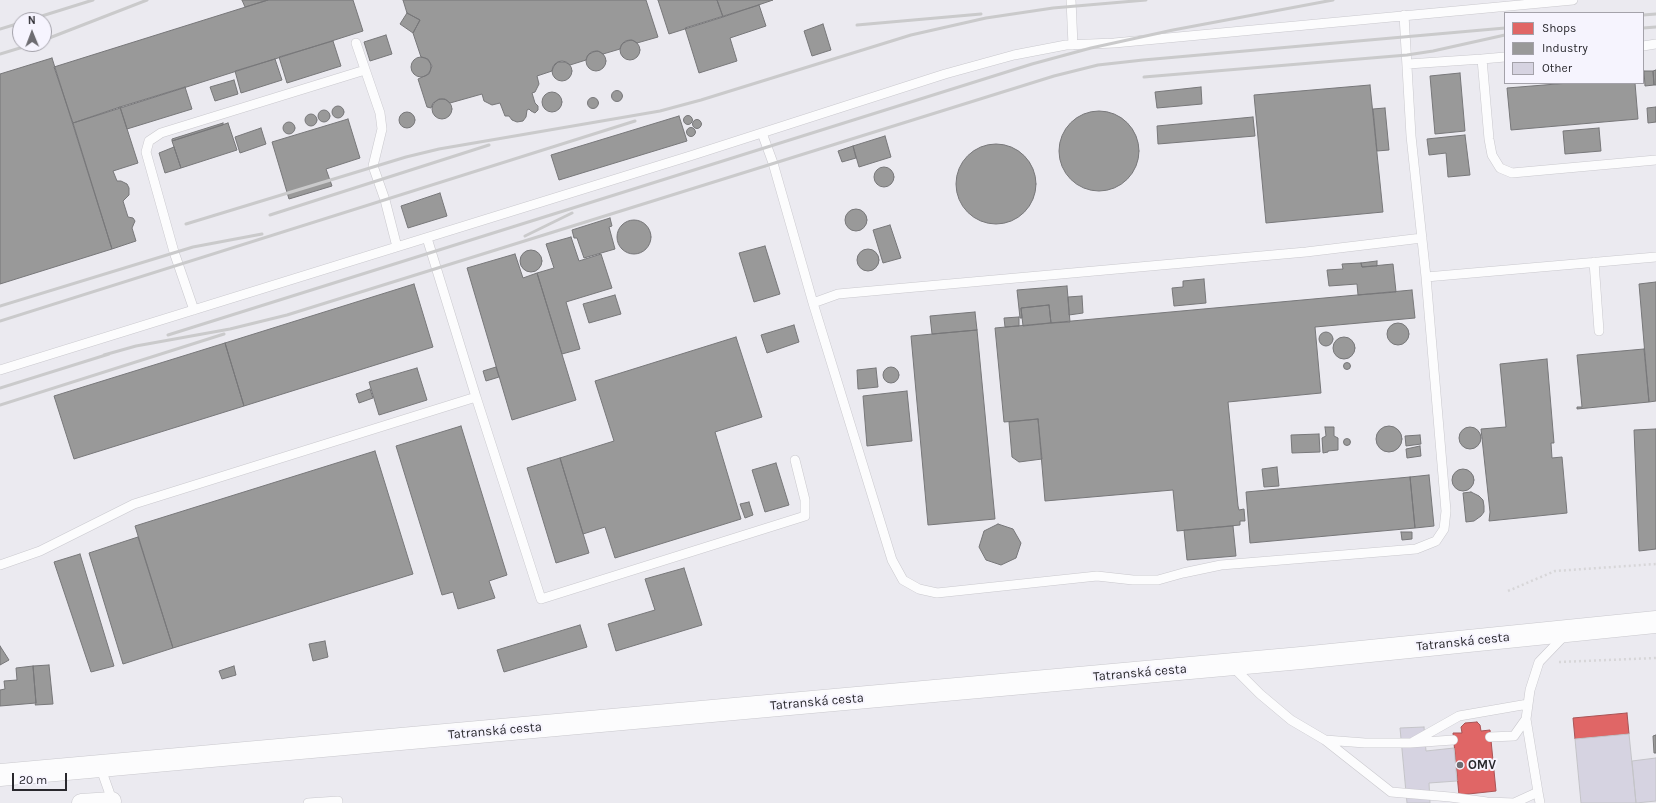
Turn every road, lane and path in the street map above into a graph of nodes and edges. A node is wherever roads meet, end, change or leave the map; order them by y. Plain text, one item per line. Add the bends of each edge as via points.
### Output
1 (1071, 0) edge
2 (1573, 0) edge
3 (1404, 15) junction
4 (356, 43) dead end
5 (1656, 44) edge
6 (1073, 45) junction
7 (1644, 46) edge
8 (1504, 57) edge
9 (1482, 59) junction
10 (1408, 64) junction
11 (365, 70) junction
12 (762, 133) junction
13 (1656, 160) edge
14 (427, 238) junction
15 (1422, 238) junction
16 (397, 247) junction
17 (1656, 257) edge
18 (1594, 262) junction
19 (1426, 277) junction
20 (813, 303) junction
21 (194, 310) junction
22 (1599, 331) dead end
23 (0, 370) edge
24 (476, 397) junction
25 (795, 460) dead end
26 (1656, 564) edge
27 (0, 565) edge
28 (1508, 591) dead end
29 (1656, 622) edge
30 (1570, 631) junction
31 (1656, 658) edge
32 (1539, 662) junction
33 (1231, 664) junction
34 (1528, 704) junction
35 (1526, 719) junction
36 (1490, 737) dead end
37 (1325, 740) junction
38 (1454, 740) dead end
39 (1410, 743) junction
40 (100, 766) junction
41 (0, 775) edge
42 (1538, 792) junction
43 (112, 802) edge
44 (81, 803) edge
45 (308, 803) edge
46 (338, 803) edge
47 (1540, 803) edge

1 - 6 lane
2 - 3 lane
3 - 6 lane
3 - 10 lane
4 - 11 lane
5 - 7 lane
6 - 12 lane via 1014,55 945,74
8 - 9 lane
9 - 10 lane
9 - 13 lane via 1489,139 1492,155 1500,168 1512,173
10 - 15 lane via 1411,136
11 - 16 lane via 380,114 382,129 373,166
11 - 21 lane via 160,133 149,141 146,152 176,259
12 - 14 lane
12 - 20 lane
14 - 16 lane
14 - 24 lane
15 - 19 lane
15 - 20 lane via 1306,252 838,294
16 - 21 lane
17 - 18 lane
18 - 19 lane
18 - 22 lane
19 - 20 lane via 1446,511 1444,529 1436,541 1416,549 1221,565 1158,580 1097,576 937,593 918,589 903,580 892,560
21 - 23 lane
24 - 25 lane via 541,599 805,516 805,500
24 - 27 lane via 134,504 40,551
26 - 28 path via 1556,571
29 - 30 main road, Tatranská cesta
30 - 32 lane
30 - 33 main road, Tatranská cesta
31 - 32 path
32 - 34 lane
33 - 37 lane via 1260,694 1291,720
33 - 40 main road, Tatranská cesta
34 - 35 lane
34 - 39 lane via 1459,716
35 - 36 lane via 1514,736
35 - 42 lane
37 - 39 lane via 1365,744
37 - 42 lane via 1391,792 1514,803
38 - 39 lane
40 - 41 main road, Tatranská cesta
40 - 43 lane
42 - 47 lane
43 - 44 street
45 - 46 lane via 338,800

